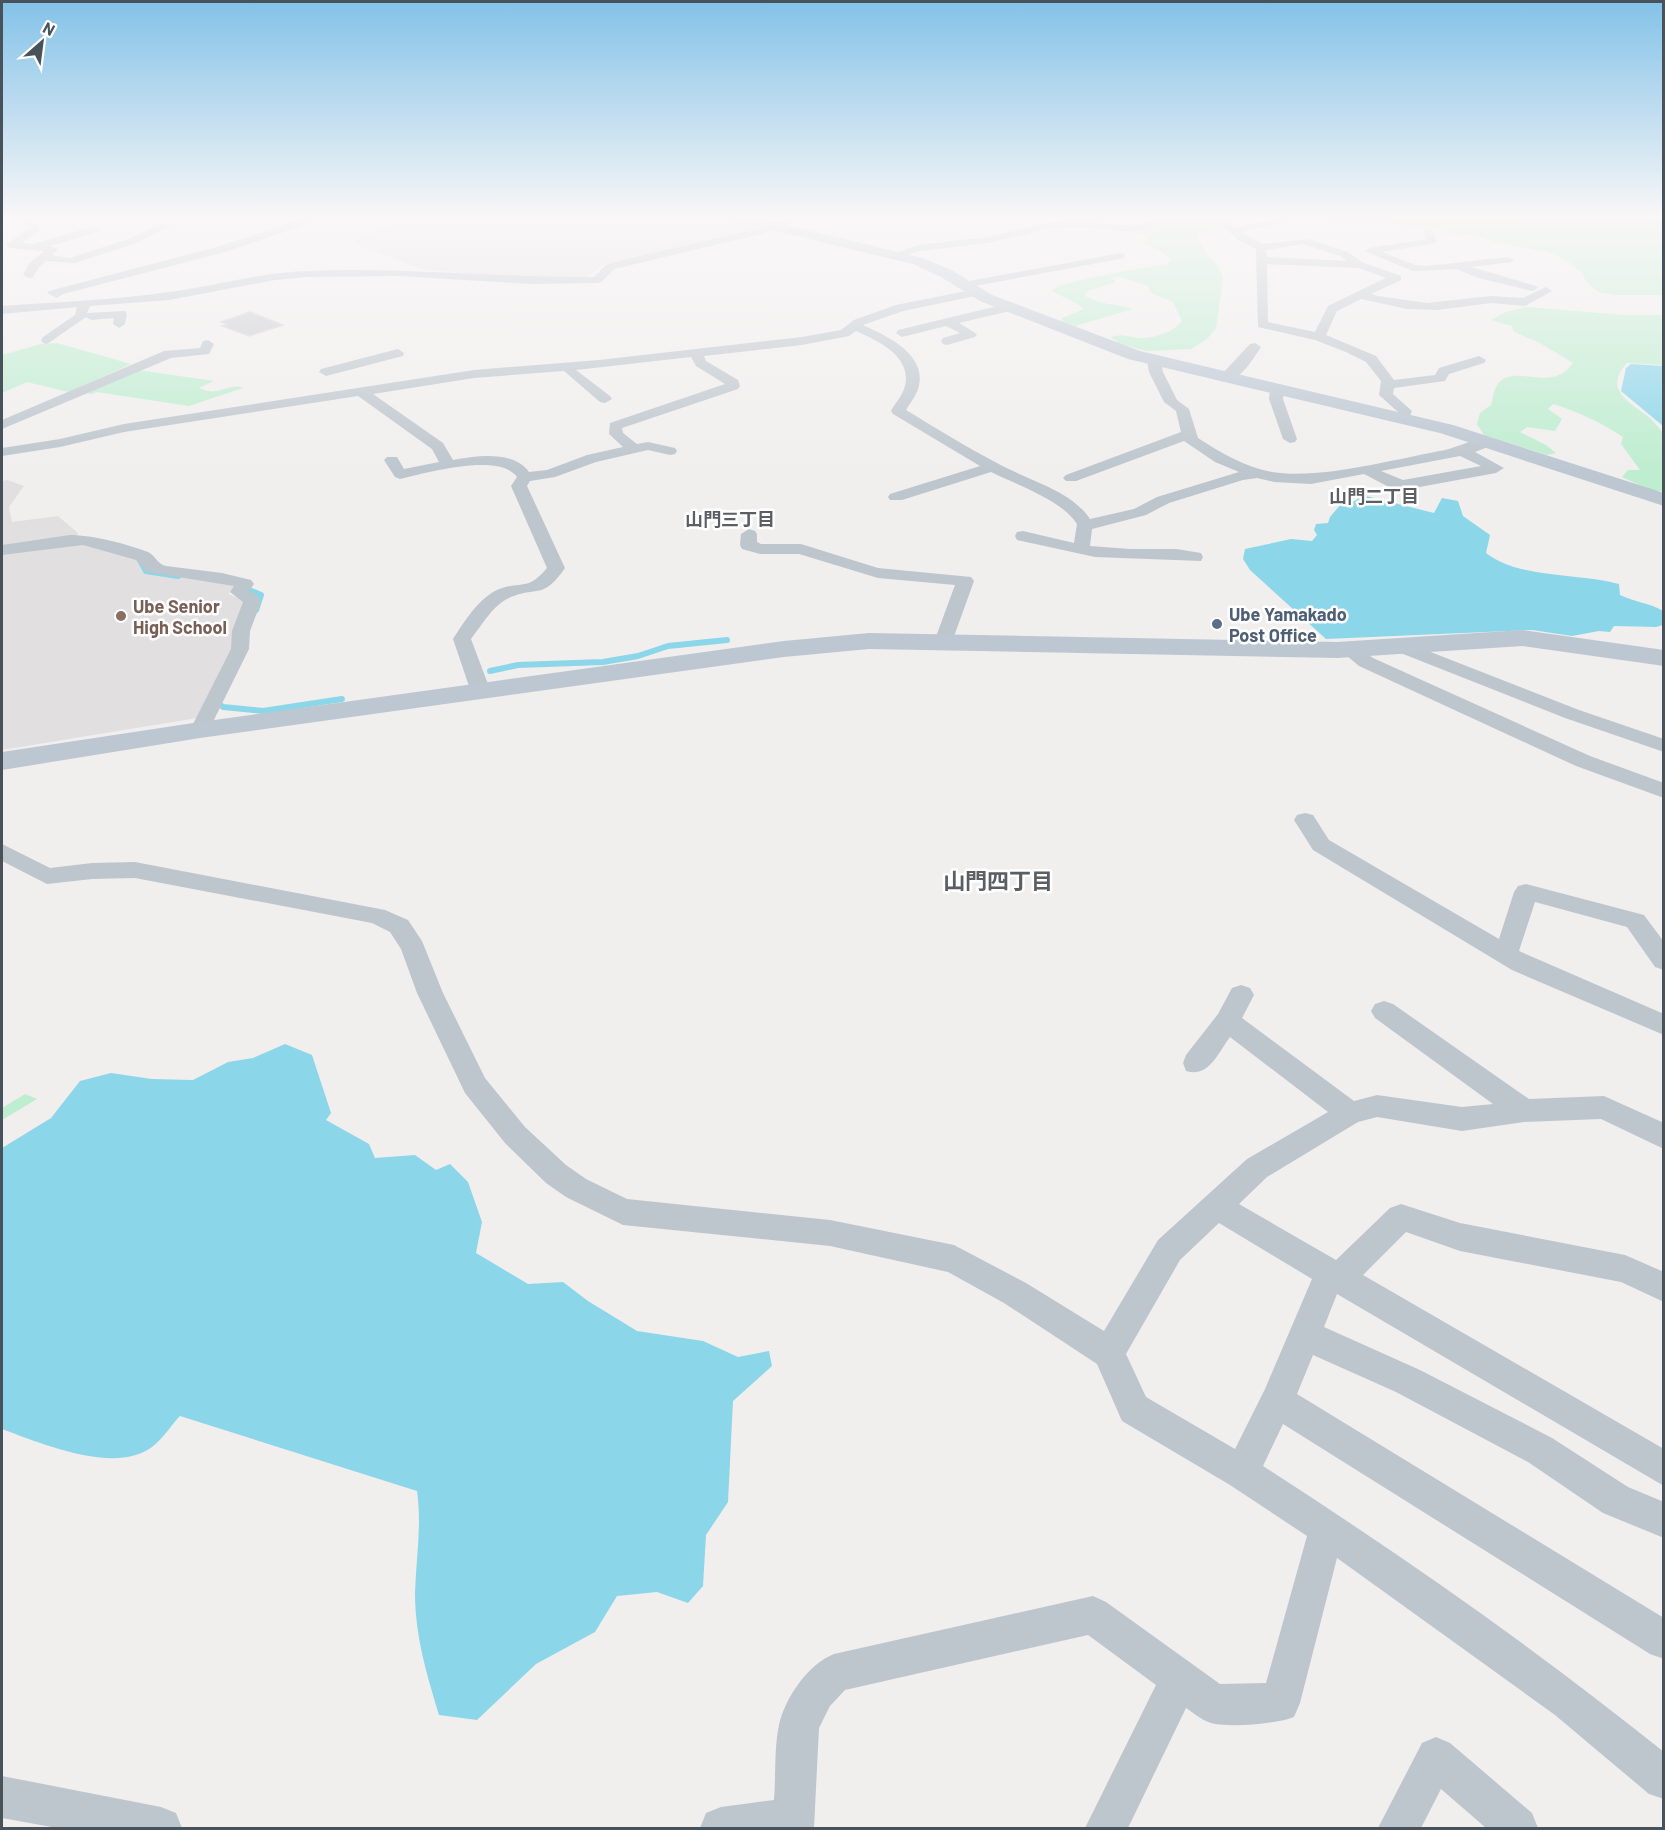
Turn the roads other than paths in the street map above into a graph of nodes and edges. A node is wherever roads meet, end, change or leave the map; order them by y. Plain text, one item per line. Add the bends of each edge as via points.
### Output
1 (89, 301) edge
2 (204, 301) edge
3 (924, 301) edge
4 (998, 301) edge
5 (1262, 301) edge
6 (1349, 301) edge
7 (1389, 301) edge
8 (1471, 301) edge
9 (80, 302) junction
10 (1010, 307) junction
11 (2, 310) edge
12 (155, 311) dead end
13 (80, 317) junction
14 (124, 317) dead end
15 (948, 322) junction
16 (855, 326) junction
17 (902, 333) dead end
18 (1320, 337) junction
19 (47, 340) dead end
20 (947, 341) dead end
21 (208, 344) dead end
22 (1255, 346) dead end
23 (398, 353) dead end
24 (696, 354) junction
25 (1479, 360) dead end
26 (1154, 361) junction
27 (568, 367) junction
28 (326, 372) dead end
29 (386, 372) junction
30 (1226, 378) junction
31 (1389, 385) junction
32 (1277, 390) junction
33 (361, 392) junction
34 (605, 399) dead end
35 (1402, 419) junction
36 (2, 425) edge
37 (1189, 434) junction
38 (1290, 439) dead end
39 (1488, 442) junction
40 (634, 449) junction
41 (670, 451) dead end
42 (1462, 451) junction
43 (2, 452) edge
44 (392, 460) dead end
45 (448, 465) junction
46 (992, 467) junction
47 (1367, 469) junction
48 (1257, 473) junction
49 (525, 477) junction
50 (1071, 478) dead end
51 (896, 497) dead end
52 (1660, 497) edge
53 (1085, 524) junction
54 (748, 534) dead end
55 (1023, 536) dead end
56 (1081, 549) junction
57 (2, 550) edge
58 (1195, 557) dead end
59 (943, 642) junction
60 (1400, 646) junction
61 (1348, 649) junction
62 (1664, 658) edge
63 (481, 692) junction
64 (200, 730) junction
65 (1664, 746) edge
66 (2, 761) edge
67 (1664, 791) edge
68 (1305, 820) dead end
69 (2, 852) edge
70 (1506, 955) junction
71 (1664, 961) edge
72 (1240, 995) dead end
73 (1384, 1011) dead end
74 (1227, 1021) junction
75 (1664, 1025) edge
76 (1196, 1063) dead end
77 (1524, 1112) junction
78 (1350, 1113) junction
79 (1664, 1137) edge
80 (1216, 1206) junction
81 (1334, 1276) junction
82 (1664, 1288) edge
83 (1305, 1335) junction
84 (1109, 1353) junction
85 (1277, 1401) junction
86 (1664, 1469) edge
87 (1242, 1473) junction
88 (1664, 1520) edge
89 (1328, 1528) junction
90 (1664, 1640) edge
91 (1180, 1679) junction
92 (1664, 1779) edge
93 (2, 1797) edge
94 (793, 1823) edge
95 (161, 1828) edge
96 (721, 1828) edge
97 (1106, 1828) edge
98 (1399, 1828) edge
99 (1517, 1828) edge

1 - 9 street
2 - 12 street
3 - 16 street
4 - 10 street
5 - 18 street via 1262,324
6 - 18 street via 1332,309
7 - 8 street via 1437,306
9 - 11 street
9 - 13 street
10 - 15 street
10 - 26 street
13 - 14 street
13 - 19 street
15 - 17 street
15 - 20 street via 976,333
16 - 24 street via 845,333 802,341
16 - 46 street via 890,343 904,356 914,375 912,389 898,411
18 - 31 street via 1371,359
21 - 36 street via 204,351 169,354
22 - 30 street
23 - 29 street
24 - 27 street
24 - 40 street via 701,363 733,386 615,426 616,434
25 - 31 street via 1444,371 1440,378 1431,381
26 - 30 street
26 - 37 street via 1171,402 1182,410
27 - 29 street
27 - 34 street
28 - 29 street
29 - 33 street
30 - 32 street
31 - 35 street via 1386,395 1405,411
32 - 35 street
32 - 38 street via 1276,399
33 - 43 street via 124,428
33 - 45 street via 438,446
35 - 39 street
37 - 48 street via 1202,449
37 - 50 street
39 - 42 street
39 - 52 street
40 - 41 street
40 - 49 street via 592,458 550,474
42 - 47 street
42 - 47 street via 1496,468 1403,485
44 - 45 street via 400,474
45 - 49 street via 482,459 498,461 517,467
46 - 51 street
46 - 53 street via 1063,502 1076,510
47 - 48 street via 1311,479
48 - 53 street via 1163,500 1140,512
49 - 63 street via 519,486 556,568 542,585 503,594 472,622 462,639
53 - 56 street
54 - 59 street via 748,545 760,549 801,549 861,570 965,581
55 - 56 street
56 - 58 street
57 - 64 street via 84,540 142,556 153,568 163,571 224,577 243,586 239,592 252,602 241,631 242,645
59 - 61 street
59 - 63 street via 869,641 784,648
60 - 61 street
60 - 62 street via 1523,639
60 - 65 street
61 - 67 street via 1366,662 1562,751
63 - 64 street
64 - 66 street
68 - 70 street via 1321,845
69 - 84 street via 47,876 135,870 376,915 399,926 412,947 475,1085 515,1135 576,1188 623,1212 830,1233 954,1259
70 - 71 street via 1526,892 1534,892 1635,921
70 - 75 street
72 - 74 street
73 - 77 street
74 - 76 street
74 - 78 street
77 - 78 street via 1462,1119 1377,1106
77 - 79 street via 1604,1107
78 - 80 street via 1257,1168
80 - 81 street
80 - 84 street via 1169,1250
81 - 82 street via 1401,1217 1460,1237 1625,1269
81 - 83 street
81 - 86 street
83 - 85 street
83 - 88 street via 1408,1381 1540,1450 1616,1500
84 - 87 street via 1134,1409
85 - 87 street
85 - 90 street
87 - 89 street
89 - 91 street via 1280,1703 1214,1704
89 - 92 street via 1569,1701
91 - 94 street via 1093,1615 834,1673 816,1692 799,1725
91 - 97 street
93 - 95 street
94 - 96 street
98 - 99 street via 1436,1757

